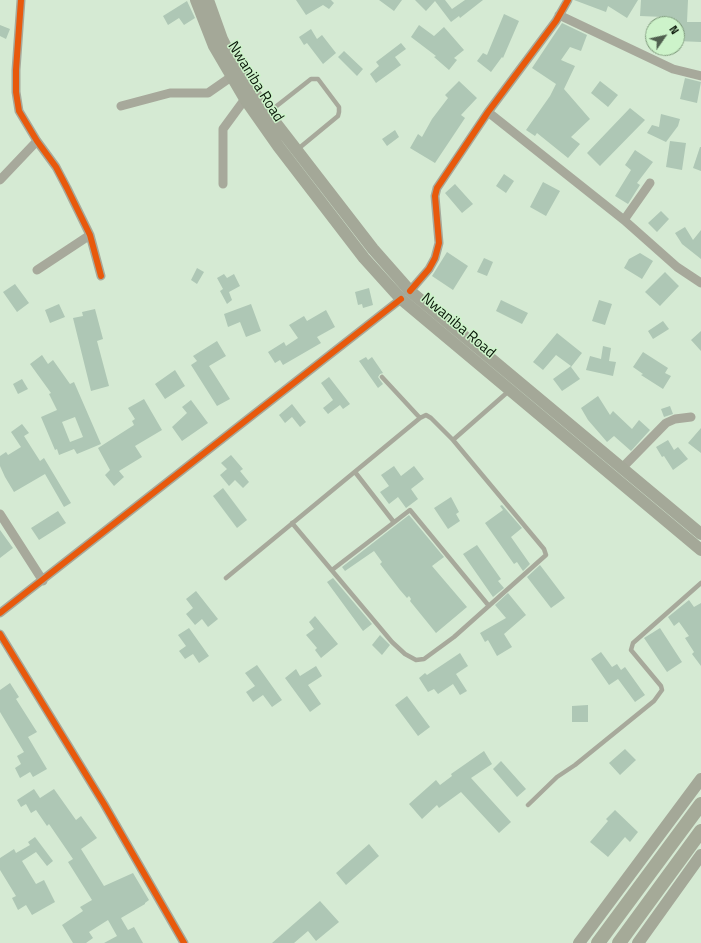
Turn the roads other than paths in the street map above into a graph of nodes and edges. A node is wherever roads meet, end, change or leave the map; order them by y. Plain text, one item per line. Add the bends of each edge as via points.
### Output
1 (21, 0) edge
2 (196, 0) edge
3 (208, 0) edge
4 (568, 0) edge
5 (559, 15) junction
6 (701, 76) edge
7 (231, 77) junction
8 (245, 99) junction
9 (121, 106) dead end
10 (488, 112) junction
11 (268, 113) junction
12 (37, 141) junction
13 (296, 150) junction
14 (0, 180) edge
15 (650, 183) dead end
16 (223, 184) dead end
17 (624, 220) junction
18 (90, 235) junction
19 (37, 270) dead end
20 (101, 276) dead end
21 (701, 283) edge
22 (410, 291) junction
23 (401, 299) junction
24 (382, 377) dead end
25 (510, 390) junction
26 (690, 417) dead end
27 (420, 418) junction
28 (453, 440) junction
29 (622, 468) junction
30 (354, 472) junction
31 (0, 514) edge
32 (393, 521) junction
33 (292, 523) junction
34 (701, 534) edge
35 (701, 550) edge
36 (332, 570) junction
37 (226, 578) dead end
38 (43, 581) junction
39 (701, 583) edge
40 (489, 606) junction
41 (0, 613) edge
42 (0, 634) edge
43 (701, 779) edge
44 (701, 804) edge
45 (528, 805) dead end
46 (701, 831) edge
47 (701, 855) edge
48 (184, 943) edge
49 (579, 943) edge
50 (598, 943) edge
51 (619, 943) edge
52 (638, 943) edge

1 - 12 street via 16,92 19,111
2 - 7 main road, Nwaniba Road via 208,33
3 - 11 main road via 231,57
4 - 5 street
5 - 6 street via 673,69
5 - 10 street
7 - 8 main road, Nwaniba Road
7 - 9 street via 208,93 170,93
8 - 16 street via 223,129
8 - 23 main road, Nwaniba Road via 350,239
10 - 17 street
10 - 22 street via 437,188 435,196 439,243 429,269
11 - 13 main road
11 - 13 lane via 311,79 318,79 339,107 338,116
12 - 14 street
12 - 18 street via 56,167
13 - 22 main road via 372,249
15 - 17 street
17 - 21 street via 677,266
18 - 19 street
18 - 20 street
22 - 29 main road
23 - 25 main road, Nwaniba Road
23 - 38 street via 198,456
24 - 27 lane
25 - 28 lane
25 - 35 main road, Nwaniba Road
26 - 29 street via 666,423
27 - 28 lane via 426,415 431,418
27 - 30 lane
28 - 40 lane via 544,549 546,555
29 - 34 main road
30 - 32 lane
30 - 33 lane
31 - 38 street
32 - 36 lane
32 - 40 lane via 407,511 414,512
33 - 36 lane
33 - 37 lane
36 - 40 lane via 392,642 416,660 424,659 454,637
38 - 41 street
39 - 45 lane via 633,643 631,650 661,686 662,690 654,701 575,766 557,777
42 - 48 street via 104,804
43 - 49 main road
44 - 50 main road
46 - 51 main road
47 - 52 main road

